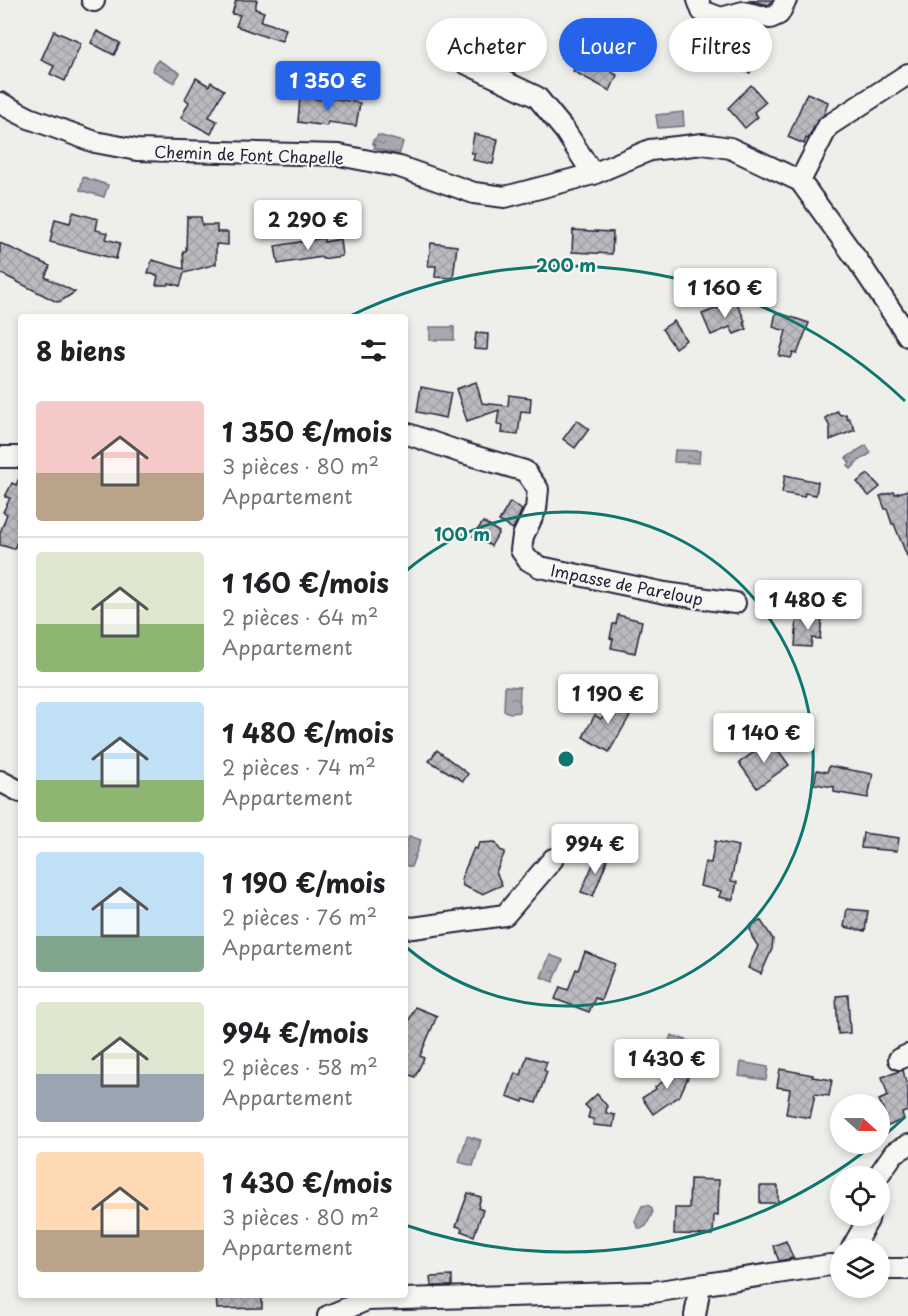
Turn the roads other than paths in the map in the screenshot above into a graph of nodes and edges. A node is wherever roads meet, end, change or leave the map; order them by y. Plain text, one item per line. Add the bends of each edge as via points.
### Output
1 (698, 0) edge
2 (786, 0) edge
3 (484, 72) edge
4 (908, 74) edge
5 (0, 103) edge
6 (593, 174) junction
7 (800, 181) junction
8 (908, 336) edge
9 (408, 434) edge
10 (0, 457) edge
11 (18, 457) edge
12 (735, 603) dead end
13 (0, 781) edge
14 (18, 790) edge
15 (553, 859) dead end
16 (408, 927) edge
17 (908, 1145) edge
18 (885, 1166) edge
19 (830, 1265) edge
20 (890, 1269) edge
21 (908, 1269) edge
22 (700, 1285) junction
23 (328, 1316) edge
24 (695, 1316) edge

1 - 2 street via 702,11 721,18 743,12 770,18 779,14
3 - 6 street via 537,97 565,130
4 - 7 street via 828,126
5 - 6 street, Chemin de Font Chapelle via 95,142 137,150 339,155 400,167 474,193 495,196 505,197
6 - 7 street, Chemin de Font Chapelle via 650,150 703,144 730,148
7 - 8 street, Chemin de Font Chapelle
9 - 12 street, Impasse de Pareloup via 525,471 538,489 536,509 521,550 540,567 664,593
10 - 11 street
13 - 14 street
15 - 16 street via 505,915
17 - 18 street via 894,1153
19 - 22 street
20 - 21 street
22 - 23 street via 653,1292 368,1300
22 - 24 street

